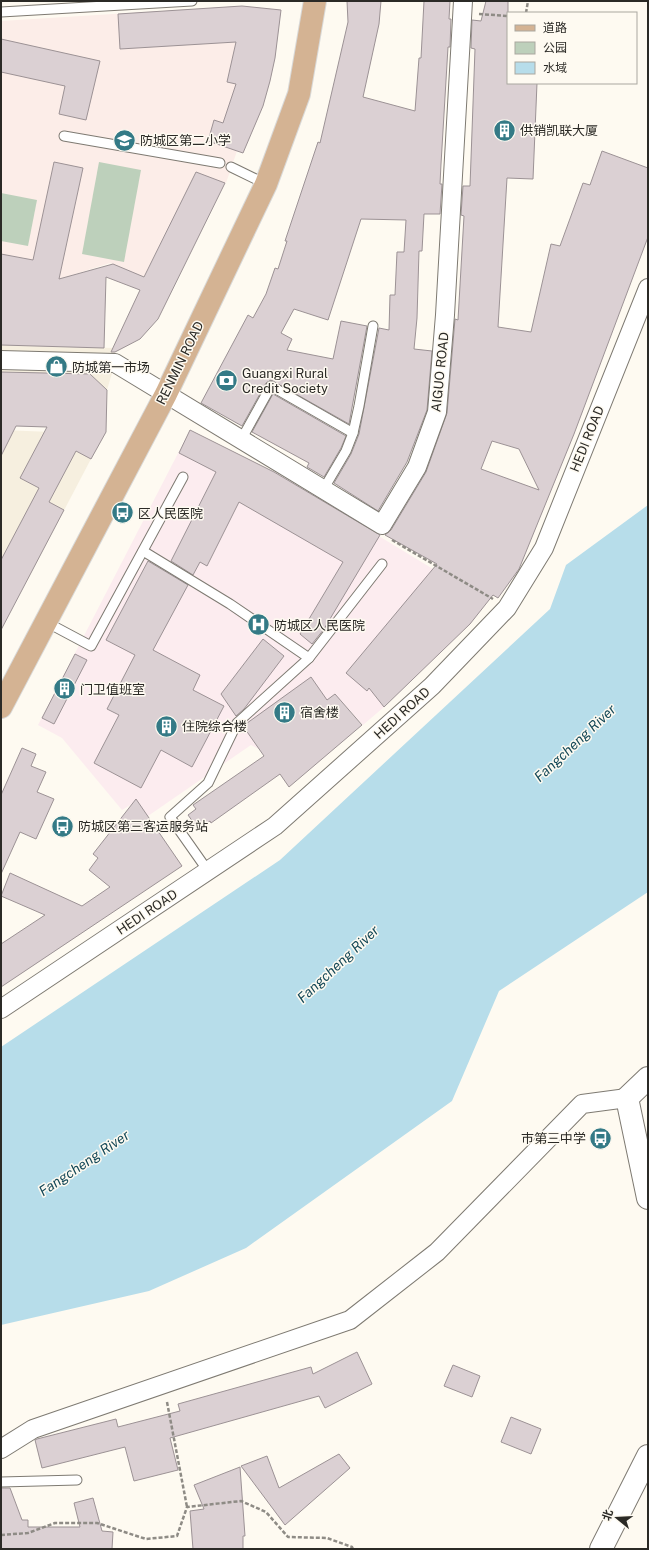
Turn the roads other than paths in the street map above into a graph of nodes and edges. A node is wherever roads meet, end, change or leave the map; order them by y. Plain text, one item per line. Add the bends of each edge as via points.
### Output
1 (192, 1) edge
2 (315, 1) edge
3 (462, 7) edge
4 (1, 12) edge
5 (64, 136) dead end
6 (220, 163) dead end
7 (231, 167) dead end
8 (266, 184) junction
9 (648, 288) edge
10 (373, 326) dead end
11 (1, 360) edge
12 (166, 394) junction
13 (353, 433) junction
14 (241, 440) junction
15 (183, 477) dead end
16 (323, 490) junction
17 (143, 551) junction
18 (382, 564) dead end
19 (46, 622) junction
20 (309, 658) junction
21 (2, 701) edge
22 (208, 871) junction
23 (1, 1009) edge
24 (648, 1078) edge
25 (627, 1098) junction
26 (648, 1198) edge
27 (1, 1449) edge
28 (648, 1456) edge
29 (77, 1480) dead end
30 (1, 1482) edge
31 (601, 1549) edge

1 - 4 lane
2 - 8 main road, RENMIN ROAD via 299,94
3 - 16 street, AIGUO ROAD via 445,315 437,412 417,466 382,526
5 - 6 lane
7 - 8 lane
8 - 12 main road, RENMIN ROAD
9 - 22 street, HEDI ROAD via 544,548 507,608 432,686 275,826
10 - 13 lane
11 - 12 street via 115,363
12 - 14 street
12 - 19 main road, RENMIN ROAD
13 - 14 lane via 271,386
13 - 16 lane via 346,451
14 - 16 street
15 - 17 lane
17 - 19 lane via 91,646
17 - 20 lane via 230,604
18 - 20 lane
19 - 21 main road, RENMIN ROAD
20 - 22 lane via 237,723 208,783 170,816
22 - 23 street, HEDI ROAD
24 - 25 street
25 - 26 street
25 - 27 street via 582,1104 437,1252 350,1320 33,1429
28 - 31 street
29 - 30 lane

